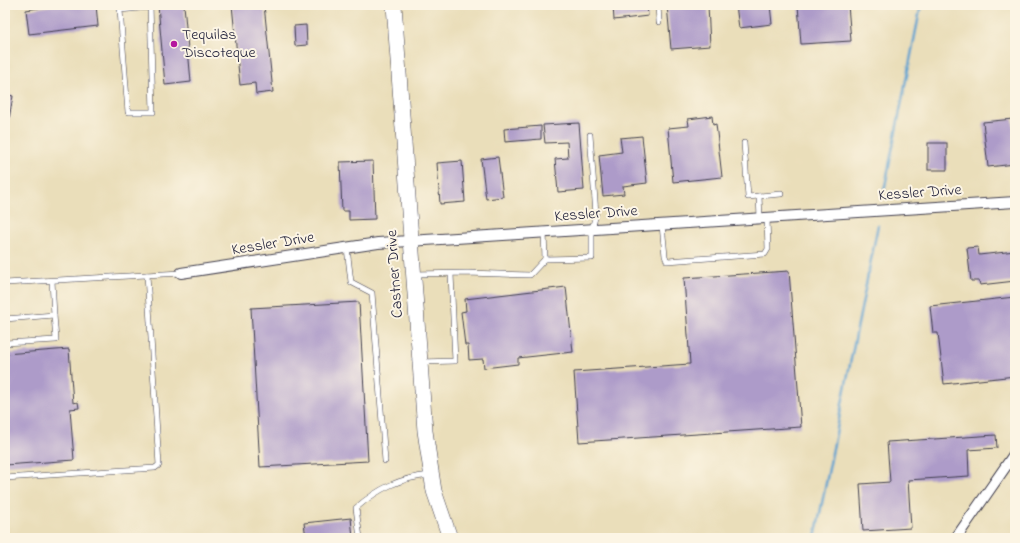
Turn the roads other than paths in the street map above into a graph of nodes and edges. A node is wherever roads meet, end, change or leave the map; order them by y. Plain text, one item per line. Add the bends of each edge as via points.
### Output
1 (394, 5) edge
2 (658, 5) edge
3 (150, 6) edge
4 (659, 22) dead end
5 (590, 135) dead end
6 (744, 143) dead end
7 (781, 194) dead end
8 (759, 196) junction
9 (1015, 202) edge
10 (764, 218) junction
11 (662, 225) junction
12 (592, 229) junction
13 (544, 232) junction
14 (411, 241) junction
15 (347, 248) junction
16 (545, 259) junction
17 (181, 273) joint
18 (414, 274) junction
19 (451, 274) junction
20 (147, 275) junction
21 (52, 281) junction
22 (5, 283) edge
23 (54, 315) junction
24 (5, 319) edge
25 (5, 343) edge
26 (420, 362) junction
27 (1015, 453) edge
28 (385, 461) dead end
29 (431, 475) junction
30 (5, 478) edge
31 (445, 537) edge
32 (360, 538) edge
33 (956, 538) edge

1 - 14 street, Castner Drive
2 - 4 lane
3 - 3 lane via 153,112 128,112 120,10
5 - 12 lane via 596,214
6 - 8 lane via 748,197
7 - 8 lane
8 - 10 lane
9 - 10 street, Kessler Drive
10 - 11 street, Kessler Drive
10 - 11 lane via 768,249 765,254 667,261
11 - 12 street, Kessler Drive
12 - 13 street, Kessler Drive
12 - 16 lane via 592,258
13 - 14 street, Kessler Drive
13 - 16 lane
14 - 15 street, Kessler Drive
14 - 18 street, Castner Drive
15 - 17 street, Kessler Drive
15 - 28 lane via 351,282 372,294
16 - 19 lane via 530,275
17 - 20 lane
18 - 19 lane
18 - 26 street, Castner Drive
19 - 26 lane via 455,361
20 - 21 lane
20 - 30 lane via 159,465 154,468
21 - 22 lane
21 - 23 lane
23 - 24 lane
23 - 25 lane via 56,340
26 - 29 street, Castner Drive
27 - 33 street
29 - 31 street, Castner Drive
29 - 32 lane via 413,477 381,488 356,508

